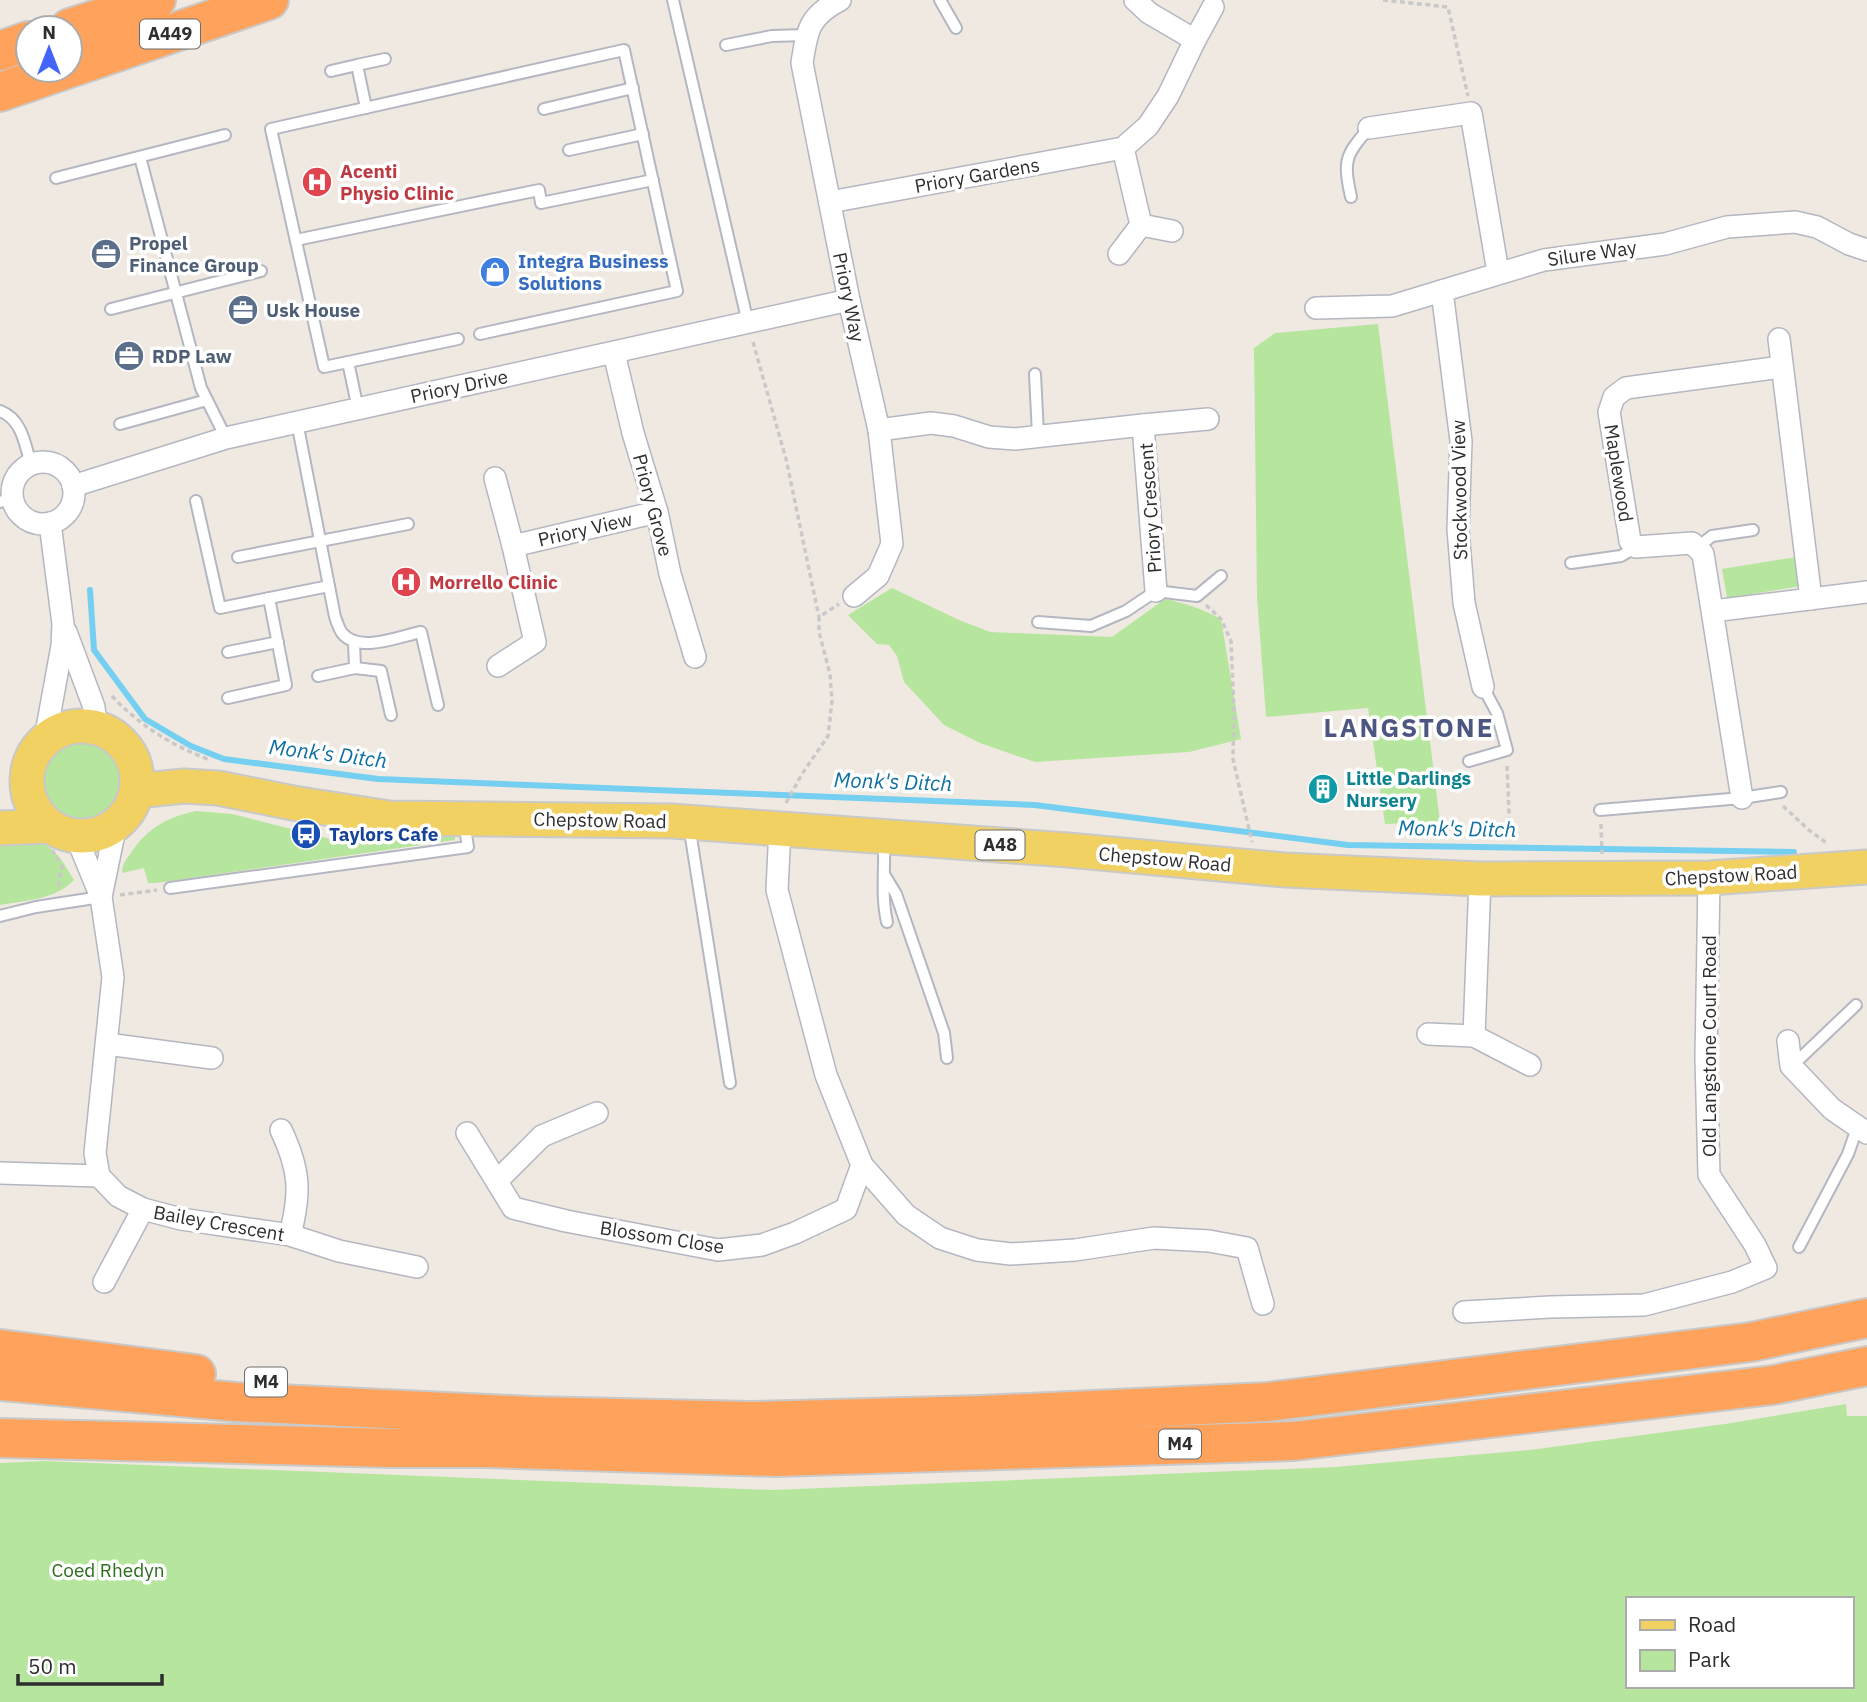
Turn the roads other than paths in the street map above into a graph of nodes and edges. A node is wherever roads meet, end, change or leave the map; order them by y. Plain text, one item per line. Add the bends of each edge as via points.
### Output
1 (156, 0) edge
2 (269, 0) edge
3 (673, 0) edge
4 (940, 0) edge
5 (1135, 0) edge
6 (828, 3) edge
7 (1213, 7) dead end
8 (84, 23) edge
9 (956, 28) dead end
10 (806, 35) junction
11 (1195, 40) junction
12 (726, 45) dead end
13 (385, 59) dead end
14 (84, 63) edge
15 (357, 65) junction
16 (331, 71) dead end
17 (23, 84) edge
18 (633, 88) junction
19 (0, 92) edge
20 (366, 108) junction
21 (544, 108) dead end
22 (1369, 128) joint
23 (643, 134) junction
24 (225, 135) dead end
25 (1123, 148) junction
26 (569, 150) dead end
27 (139, 157) junction
28 (56, 178) dead end
29 (653, 180) junction
30 (1351, 197) dead end
31 (831, 202) junction
32 (1141, 225) junction
33 (1172, 231) dead end
34 (296, 240) junction
35 (1867, 250) edge
36 (1119, 254) dead end
37 (261, 271) dead end
38 (1498, 272) junction
39 (1442, 291) junction
40 (176, 292) junction
41 (849, 300) junction
42 (1316, 308) dead end
43 (111, 309) dead end
44 (748, 323) junction
45 (480, 334) dead end
46 (458, 339) dead end
47 (1779, 339) dead end
48 (614, 353) junction
49 (348, 362) junction
50 (1782, 367) junction
51 (1035, 374) dead end
52 (207, 400) junction
53 (358, 409) junction
54 (0, 411) edge
55 (1208, 419) dead end
56 (297, 422) junction
57 (120, 424) dead end
58 (1143, 425) junction
59 (879, 430) junction
60 (1038, 435) junction
61 (226, 438) junction
62 (31, 465) junction
63 (495, 478) dead end
64 (73, 486) junction
65 (6, 500) edge
66 (196, 501) dead end
67 (657, 512) junction
68 (50, 523) junction
69 (408, 524) dead end
70 (1753, 530) dead end
71 (320, 542) junction
72 (513, 546) junction
73 (1636, 547) junction
74 (1698, 547) junction
75 (238, 557) dead end
76 (1571, 563) dead end
77 (1222, 576) dead end
78 (329, 586) junction
79 (1156, 591) junction
80 (1867, 592) edge
81 (854, 596) road end
82 (269, 598) junction
83 (1811, 599) junction
84 (1713, 611) junction
85 (1038, 621) dead end
86 (63, 624) junction
87 (278, 642) junction
88 (354, 642) junction
89 (228, 652) dead end
90 (695, 657) dead end
91 (498, 666) dead end
92 (355, 668) junction
93 (318, 676) dead end
94 (1482, 687) joint
95 (228, 698) dead end
96 (438, 705) dead end
97 (391, 715) dead end
98 (96, 727) junction
99 (45, 739) junction
100 (1469, 761) dead end
101 (13, 777) edge
102 (136, 791) junction
103 (1775, 793) road end
104 (1742, 798) junction
105 (1600, 810) road end
106 (781, 818) junction
107 (464, 819) junction
108 (688, 822) junction
109 (116, 824) junction
110 (0, 828) edge
111 (58, 836) junction
112 (884, 836) junction
113 (1867, 867) edge
114 (885, 876) junction
115 (1709, 878) junction
116 (1480, 879) junction
117 (170, 888) road end
118 (101, 897) junction
119 (0, 916) edge
120 (887, 922) dead end
121 (1856, 1005) dead end
122 (1428, 1034) dead end
123 (1474, 1036) junction
124 (1788, 1041) dead end
125 (107, 1044) junction
126 (212, 1058) dead end
127 (947, 1058) dead end
128 (1530, 1065) dead end
129 (1791, 1066) junction
130 (730, 1083) dead end
131 (597, 1113) dead end
132 (281, 1130) dead end
133 (1862, 1131) edge
134 (467, 1133) dead end
135 (862, 1165) junction
136 (0, 1173) edge
137 (99, 1176) junction
138 (496, 1181) junction
139 (143, 1209) junction
140 (290, 1235) junction
141 (1799, 1248) dead end
142 (417, 1267) dead end
143 (104, 1282) dead end
144 (1263, 1304) dead end
145 (1464, 1312) dead end
146 (1867, 1318) edge
147 (0, 1349) edge
148 (1867, 1366) edge
149 (0, 1381) edge
150 (0, 1405) edge
151 (531, 1416) junction
152 (0, 1438) edge
153 (488, 1448) junction

1 - 8 highway, A449
2 - 14 highway, A449
3 - 44 lane
4 - 9 lane
5 - 11 street
6 - 10 street
7 - 11 street
10 - 12 lane
10 - 31 street, Priory Way via 802,63
11 - 25 street via 1148,126
13 - 15 lane
15 - 16 lane
15 - 20 lane
17 - 19 highway
18 - 20 lane via 624,50
18 - 21 lane
18 - 23 lane
20 - 34 lane via 271,129
22 - 30 lane via 1350,151 1345,170
22 - 38 street via 1471,113
23 - 26 lane
23 - 29 lane
24 - 27 lane
25 - 31 street, Priory Gardens
25 - 32 street
27 - 28 lane
27 - 40 lane
29 - 34 lane via 541,203 539,190
29 - 45 lane via 677,291
31 - 41 street, Priory Way
32 - 33 street
32 - 36 street
34 - 49 lane via 324,367
35 - 38 street, Silure Way via 1795,222 1727,227 1665,244 1544,260
37 - 40 lane
38 - 39 street, Silure Way
39 - 42 street, Silure Way via 1392,306
39 - 94 street, Stockwood View via 1461,442 1458,529 1464,603
40 - 43 lane
40 - 52 lane
41 - 44 street, Priory Drive
41 - 59 street, Priory Way
44 - 48 street, Priory Drive
46 - 49 lane
47 - 50 street
48 - 53 street, Priory Drive
48 - 67 street, Priory Grove
49 - 53 lane
50 - 73 street, Maplewood via 1626,388 1614,397 1609,412 1630,541
50 - 83 street
51 - 60 lane
52 - 57 lane
52 - 61 lane
53 - 56 street, Priory Drive
54 - 62 lane via 19,426
55 - 58 street, Priory Crescent
56 - 61 street, Priory Drive
56 - 71 lane
58 - 60 street, Priory Crescent
58 - 79 street, Priory Crescent
59 - 60 street, Priory Crescent via 931,423 989,437
59 - 81 street, Priory Way via 892,544 878,576
61 - 64 street, Priory Drive
62 - 64 street via 57,465
62 - 65 street via 16,478
63 - 72 street, Priory View
64 - 68 street via 72,505
65 - 68 street via 22,516
66 - 82 lane via 220,608
67 - 72 street, Priory View
67 - 90 street, Priory Grove
68 - 86 street
69 - 71 lane
70 - 74 lane via 1712,536
71 - 75 lane
71 - 78 lane
72 - 91 street, Priory View via 536,642
73 - 74 street, Maplewood via 1692,543
73 - 76 lane via 1621,556
74 - 84 street
77 - 79 lane via 1197,596
78 - 82 lane
78 - 88 lane via 342,633
79 - 85 lane via 1091,626
80 - 83 street
82 - 87 lane
83 - 84 street
84 - 104 street
86 - 98 street via 94,707
86 - 99 street
87 - 89 lane
87 - 95 lane via 286,685
88 - 92 lane
88 - 96 lane via 421,632
92 - 93 lane
92 - 97 lane via 381,671
94 - 100 lane via 1497,713 1507,750
98 - 99 main road via 61,729
98 - 102 main road via 124,744 137,774
99 - 101 main road
101 - 111 main road via 26,787 38,815
102 - 107 main road, Chepstow Road / A48 via 218,788 389,818
102 - 109 main road
103 - 104 lane
104 - 105 lane
106 - 108 main road, Chepstow Road / A48
106 - 112 main road, Chepstow Road / A48
106 - 135 street via 777,890 786,932 825,1075
107 - 108 main road, Chepstow Road / A48
107 - 117 lane via 468,847
108 - 130 lane
109 - 111 main road via 90,835
109 - 118 street
110 - 111 main road
111 - 118 street
112 - 114 lane
112 - 116 main road, Chepstow Road / A48 via 1284,870
113 - 115 main road, Chepstow Road / A48
114 - 120 lane via 882,902
114 - 127 lane via 897,894 942,1026
115 - 116 main road, Chepstow Road / A48
115 - 145 street, Old Langstone Court Road via 1709,1175 1766,1268 1732,1282 1644,1305
116 - 123 street
118 - 119 lane
118 - 125 street via 113,977
121 - 129 lane
122 - 123 street
123 - 128 street
124 - 129 street
125 - 126 street
125 - 137 street via 95,1153
129 - 133 street via 1832,1109
131 - 138 street via 542,1136
132 - 140 street via 295,1165 298,1202
133 - 141 lane
134 - 138 street, Blossom Close
135 - 138 street, Blossom Close via 846,1209 762,1245 718,1250 513,1208
135 - 144 street via 906,1215 940,1238 977,1250 1011,1254 1075,1250 1154,1238 1247,1248
136 - 137 street
137 - 139 street, Bailey Crescent via 118,1196
139 - 140 street, Bailey Crescent
139 - 143 street
140 - 142 street, Bailey Crescent via 339,1251
146 - 151 highway, M4 via 1751,1342 1268,1402 751,1422
147 - 151 highway, M4
148 - 153 highway, M4 via 1773,1385 1294,1441 776,1457
149 - 151 highway, M4 via 236,1402
150 - 153 highway, M4
152 - 153 highway, M4

